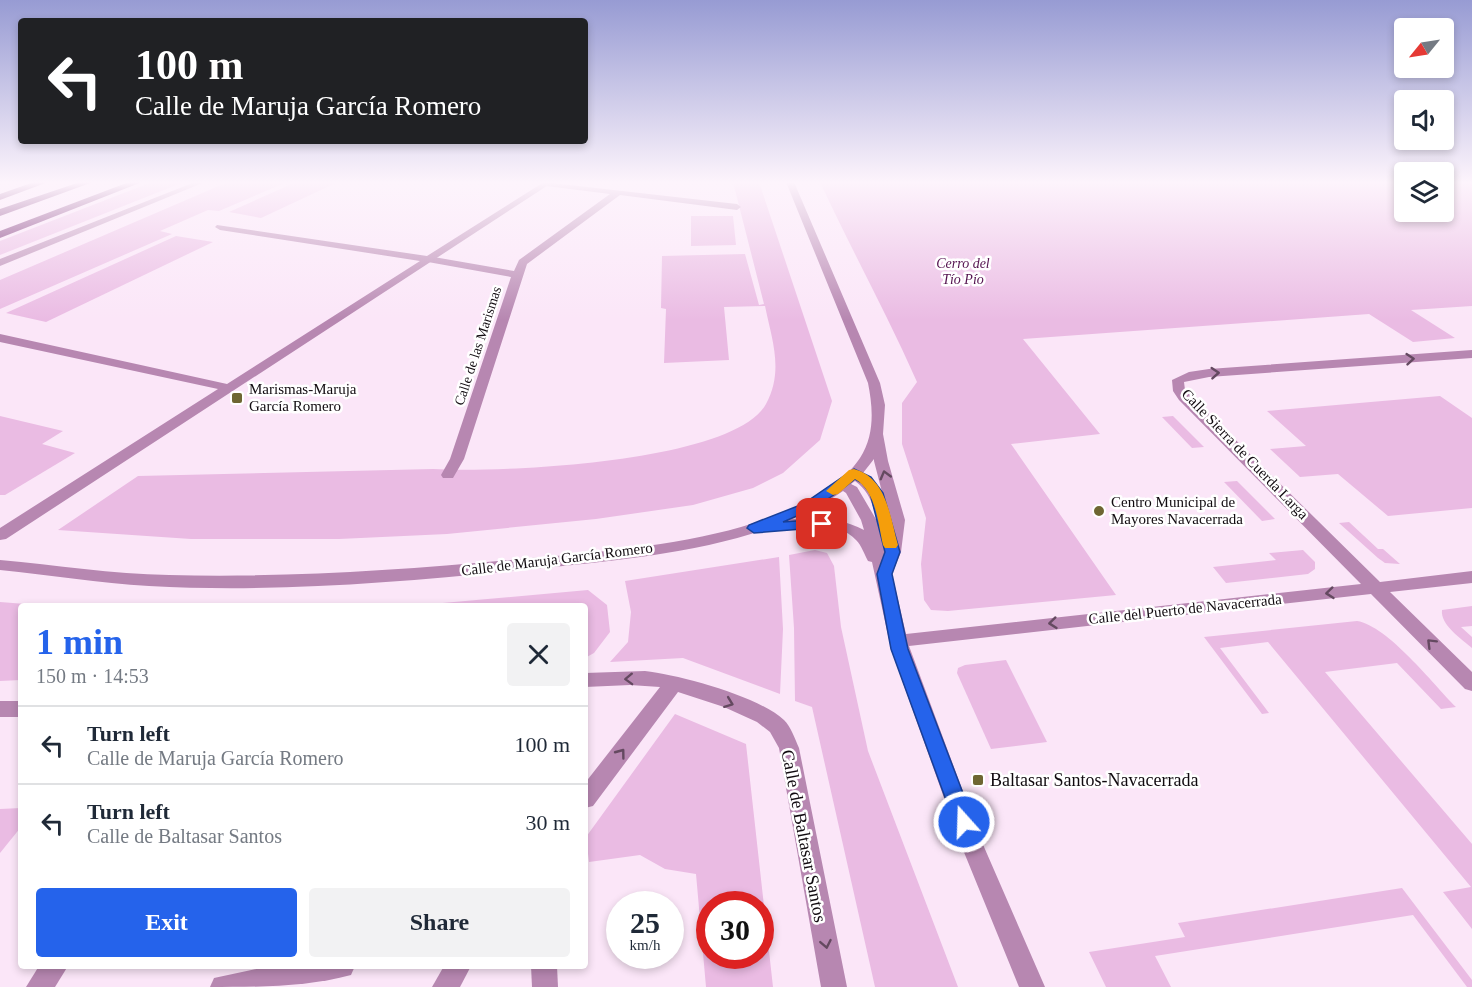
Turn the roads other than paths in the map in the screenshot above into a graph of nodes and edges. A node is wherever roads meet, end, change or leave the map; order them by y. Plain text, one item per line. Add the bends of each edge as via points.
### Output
1 (18, 228) edge
2 (87, 228) edge
3 (227, 228) edge
4 (476, 228) edge
5 (569, 228) edge
6 (809, 228) edge
7 (0, 235) edge
8 (428, 259) junction
9 (0, 263) edge
10 (517, 275) junction
11 (0, 338) edge
12 (1465, 355) edge
13 (1472, 365) edge
14 (229, 388) junction
15 (878, 430) junction
16 (854, 473) junction
17 (448, 476) dead end
18 (841, 485) junction
19 (754, 528) junction
20 (0, 535) edge
21 (893, 552) junction
22 (0, 565) edge
23 (884, 574) junction
24 (1472, 577) edge
25 (1375, 588) junction
26 (898, 641) junction
27 (588, 680) edge
28 (673, 684) junction
29 (1472, 684) edge
30 (0, 709) edge
31 (18, 709) edge
32 (588, 795) edge
33 (53, 969) edge
34 (325, 969) edge
35 (456, 969) edge
36 (544, 969) edge
37 (39, 987) edge
38 (223, 987) edge
39 (445, 987) edge
40 (545, 987) edge
41 (834, 987) edge
42 (1032, 987) edge

1 - 7 highway
2 - 9 street
3 - 8 street, Calle de las Marismas
4 - 8 street
5 - 10 street via 523,262
6 - 15 street, Calle de Maruja García Romero via 874,383 880,403
8 - 10 street, Calle de las Marismas
8 - 14 street
10 - 17 street, Calle de las Marismas
11 - 14 street
12 - 13 street
25 -> 12 street, Calle Sierra de Cuerda Larga via 1179,391 1178,380 1209,373
14 - 20 street
15 - 16 street, Calle de Maruja García Romero via 862,466
21 -> 15 street via 897,520 881,461
16 - 18 street, Calle de Maruja García Romero
16 - 21 street via 867,480 877,493
18 - 19 street, Calle de Maruja García Romero via 807,507
18 - 23 street via 852,490 869,520
19 - 22 street, Calle de Maruja García Romero via 586,559 405,576 168,581
19 - 23 street via 822,524 847,528 860,535
21 - 23 street
23 - 26 street
24 - 25 street, Calle del Puerto de Navacerrada
25 -> 26 street, Calle del Puerto de Navacerrada
29 -> 25 street, Calle Sierra de Cuerda Larga
26 - 42 street via 970,840
28 -> 27 street, Calle de Baltasar Santos via 646,678
32 -> 28 street
28 -> 41 street, Calle de Baltasar Santos via 743,708 777,725 789,748
30 - 31 street
33 - 37 street
34 - 38 street
35 - 39 street
36 - 40 street

